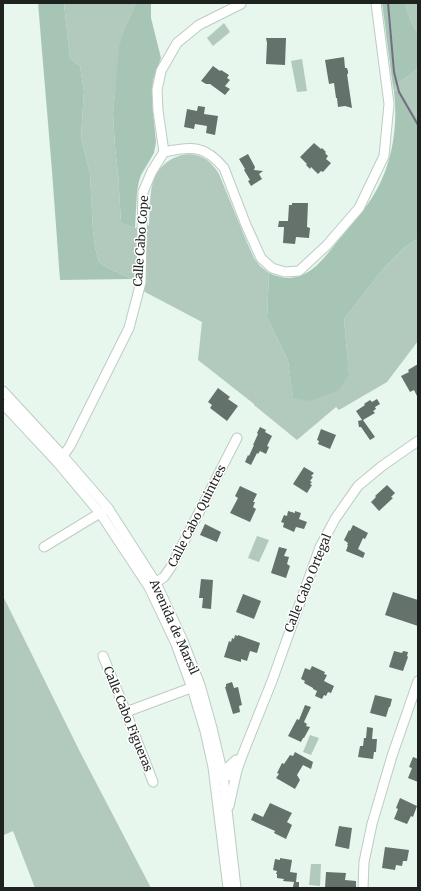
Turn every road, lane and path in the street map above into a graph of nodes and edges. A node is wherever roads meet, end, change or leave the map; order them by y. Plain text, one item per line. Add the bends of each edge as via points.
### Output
1 (376, 3) edge
2 (241, 4) edge
3 (164, 152) junction
4 (3, 392) edge
5 (3, 404) edge
6 (237, 438) dead end
7 (418, 441) edge
8 (60, 460) junction
9 (104, 510) junction
10 (44, 547) dead end
11 (152, 585) junction
12 (103, 656) dead end
13 (418, 681) edge
14 (196, 686) junction
15 (126, 712) junction
16 (218, 755) junction
17 (239, 758) junction
18 (213, 768) junction
19 (237, 770) junction
20 (223, 775) junction
21 (153, 782) dead end
22 (216, 790) junction
23 (227, 814) junction
24 (228, 888) edge
25 (236, 888) edge
26 (363, 888) edge

1 - 3 street via 389,104 384,156 359,208 327,245 299,271 285,272 272,268 261,258 219,161 198,148
2 - 3 street via 199,25 177,43 161,71 157,90
3 - 8 street, Calle Cabo Cope via 143,192 141,282 129,328 70,446
4 - 8 street, Avenida de Marsil
5 - 8 street, Avenida de Marsil
6 - 11 street, Calle Cabo Quintres via 171,567 164,577
7 - 17 street, Calle Cabo Ortegal via 358,486 335,518 320,547 270,685
8 - 9 street, Avenida de Marsil
9 - 10 street
9 - 11 street, Avenida de Marsil
11 - 14 street, Avenida de Marsil via 183,641
12 - 15 street, Calle Cabo Figueras
13 - 26 street via 372,824 364,862
14 - 15 street
14 - 16 street, Avenida de Marsil via 212,728
14 - 18 street, Avenida de Marsil
15 - 21 street, Calle Cabo Figueras
16 - 17 street via 224,758
16 - 20 street, Avenida de Marsil
17 - 19 street, Calle Cabo Ortegal
17 - 20 street
18 - 20 street
18 - 22 street, Avenida de Marsil
19 - 20 street via 231,776
19 - 23 street, Calle Cabo Ortegal
20 - 22 street
20 - 23 street, Avenida de Marsil
22 - 24 street, Avenida de Marsil
23 - 25 street, Avenida de Marsil

